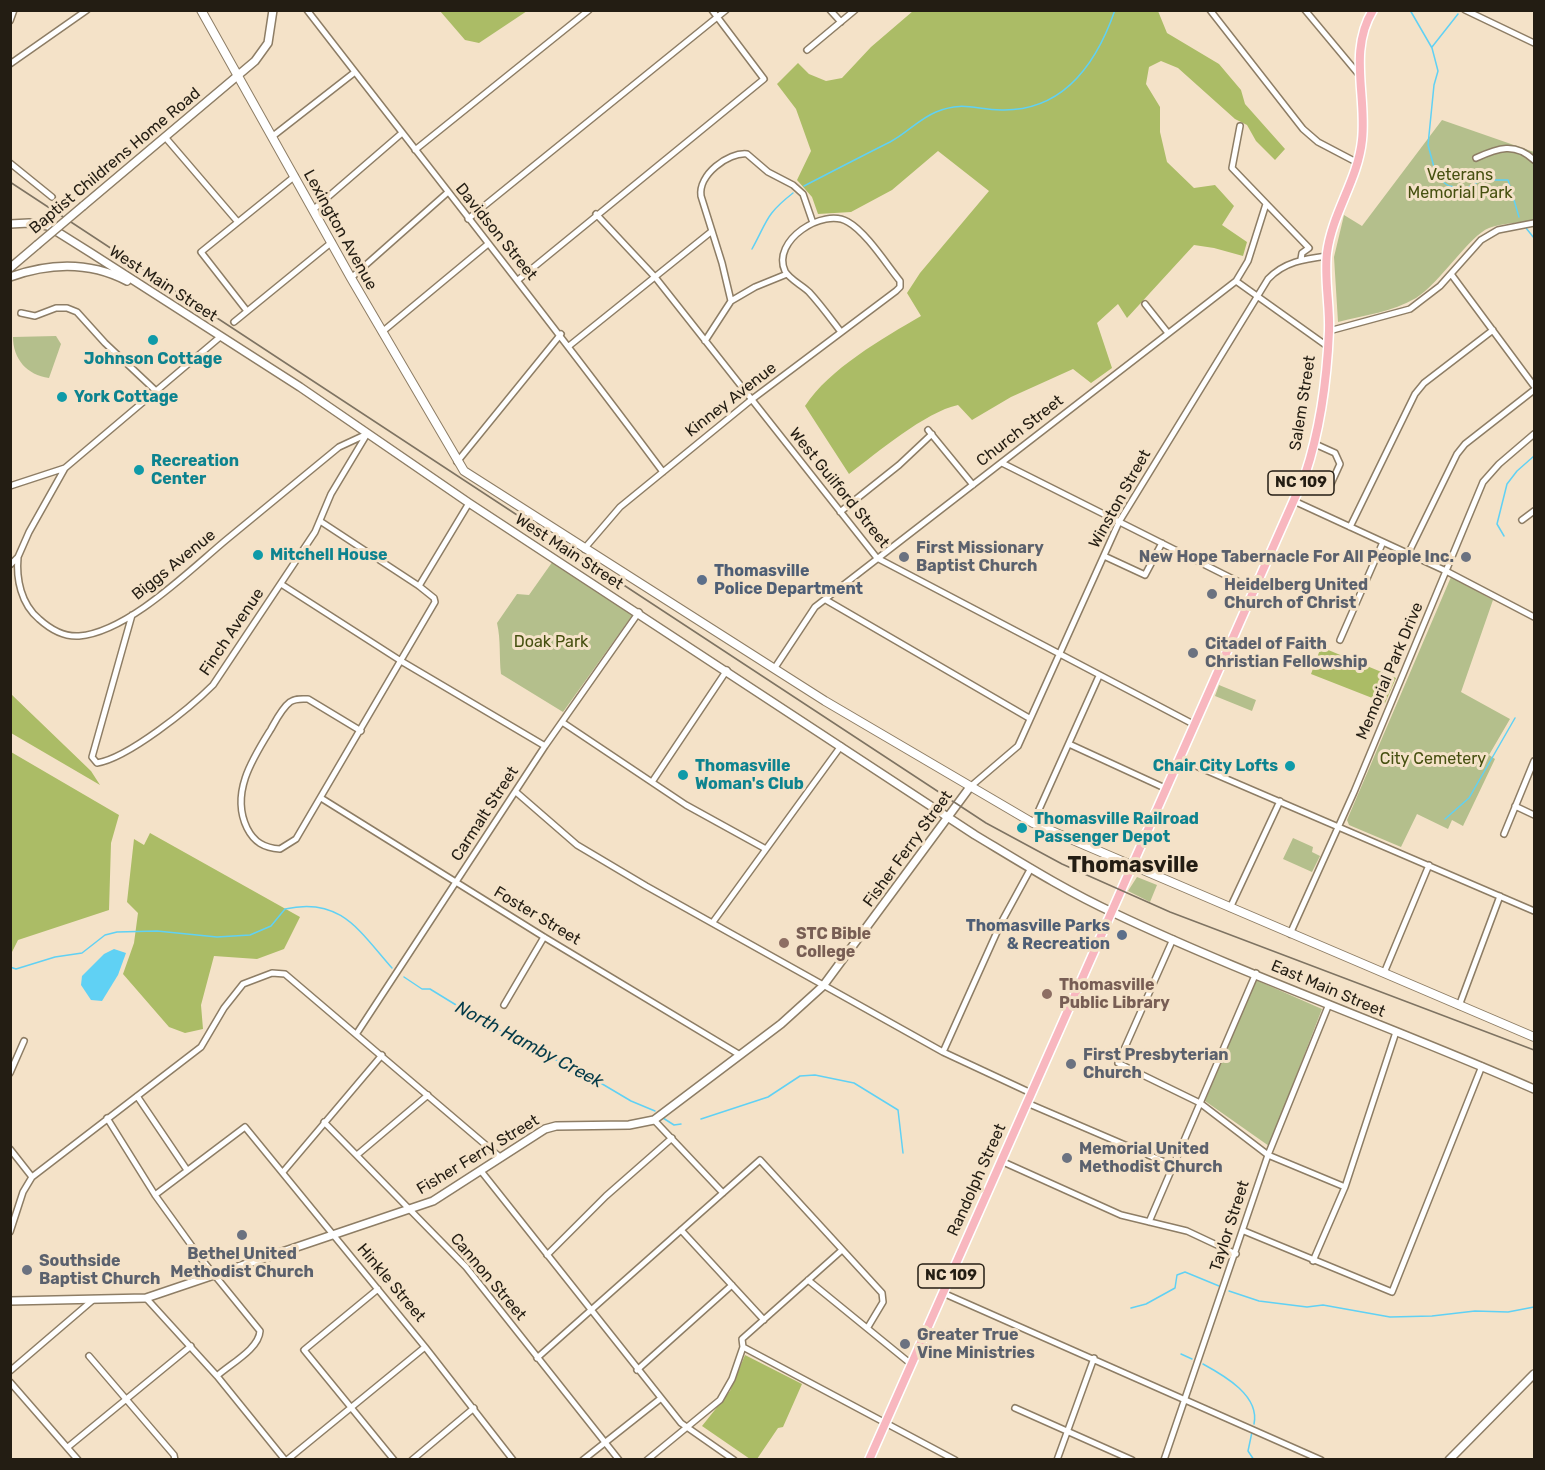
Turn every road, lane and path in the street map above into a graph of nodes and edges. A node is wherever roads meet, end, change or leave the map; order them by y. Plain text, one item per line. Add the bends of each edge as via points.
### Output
1 (14, 10) edge
2 (87, 10) edge
3 (201, 10) edge
4 (273, 10) edge
5 (307, 10) edge
6 (589, 10) edge
7 (712, 10) edge
8 (726, 10) edge
9 (830, 10) edge
10 (855, 10) edge
11 (1210, 10) edge
12 (1305, 10) edge
13 (1373, 10) edge
14 (1464, 10) edge
15 (717, 18) junction
16 (10, 21) edge
17 (841, 22) junction
18 (1534, 43) edge
19 (807, 50) dead end
20 (10, 64) edge
21 (355, 72) junction
22 (237, 75) junction
23 (1361, 77) junction
24 (1240, 126) dead end
25 (402, 133) junction
26 (273, 136) junction
27 (165, 137) junction
28 (415, 150) junction
29 (1476, 158) dead end
30 (1534, 160) edge
31 (10, 163) edge
32 (1358, 163) junction
33 (295, 176) junction
34 (447, 193) junction
35 (52, 197) dead end
36 (1266, 204) junction
37 (314, 209) junction
38 (596, 214) junction
39 (468, 219) junction
40 (1534, 220) edge
41 (237, 221) junction
42 (813, 223) junction
43 (10, 224) edge
44 (712, 231) junction
45 (332, 242) junction
46 (488, 244) junction
47 (1327, 256) junction
48 (1301, 259) junction
49 (10, 268) edge
50 (787, 274) junction
51 (1451, 274) junction
52 (10, 277) edge
53 (655, 277) junction
54 (351, 278) junction
55 (518, 280) junction
56 (1236, 281) junction
57 (1257, 296) junction
58 (731, 301) junction
59 (1145, 304) dead end
60 (170, 305) junction
61 (247, 310) junction
62 (21, 313) dead end
63 (234, 322) dead end
64 (1493, 330) junction
65 (1329, 331) junction
66 (382, 332) junction
67 (841, 332) junction
68 (1168, 333) junction
69 (561, 334) junction
70 (220, 337) junction
71 (705, 341) junction
72 (569, 346) junction
73 (1327, 346) junction
74 (1534, 386) edge
75 (1534, 390) edge
76 (156, 391) junction
77 (751, 400) junction
78 (367, 434) junction
79 (1534, 434) edge
80 (1315, 444) junction
81 (457, 462) junction
82 (1002, 463) junction
83 (65, 468) junction
84 (663, 472) junction
85 (1304, 478) junction
86 (973, 484) junction
87 (10, 486) edge
88 (1294, 501) junction
89 (469, 503) junction
90 (1534, 510) edge
91 (840, 512) junction
92 (1522, 520) dead end
93 (320, 521) junction
94 (1119, 522) junction
95 (1350, 526) junction
96 (1383, 542) junction
97 (1162, 543) junction
98 (584, 549) junction
99 (1408, 554) junction
100 (1104, 556) junction
101 (18, 557) junction
102 (877, 558) junction
103 (10, 565) edge
104 (1446, 572) junction
105 (281, 584) junction
106 (419, 586) junction
107 (1255, 590) junction
108 (825, 600) junction
109 (639, 612) junction
110 (132, 615) junction
111 (1534, 617) edge
112 (1340, 640) dead end
113 (1058, 654) junction
114 (401, 661) junction
115 (774, 669) junction
116 (727, 670) junction
117 (1099, 676) junction
118 (1029, 718) junction
119 (562, 722) junction
120 (1195, 725) junction
121 (360, 731) junction
122 (1069, 744) junction
123 (545, 746) junction
124 (842, 746) junction
125 (1180, 759) junction
126 (1534, 761) edge
127 (652, 782) junction
128 (970, 787) junction
129 (1167, 789) junction
130 (516, 792) junction
131 (321, 798) junction
132 (1280, 801) junction
133 (1515, 806) junction
134 (1534, 815) edge
135 (947, 816) junction
136 (1033, 823) junction
137 (1338, 826) junction
138 (1504, 834) dead end
139 (764, 848) junction
140 (1132, 866) junction
141 (1430, 866) junction
142 (1031, 868) junction
143 (457, 883) junction
144 (1500, 896) junction
145 (1230, 908) junction
146 (1534, 911) edge
147 (1112, 912) junction
148 (713, 922) junction
149 (1290, 934) junction
150 (544, 937) junction
151 (1173, 939) junction
152 (1256, 973) junction
153 (1384, 973) junction
154 (823, 986) junction
155 (1329, 1004) junction
156 (504, 1005) dead end
157 (1459, 1006) junction
158 (1396, 1032) junction
159 (357, 1033) junction
160 (1534, 1036) edge
161 (24, 1041) dead end
162 (943, 1052) junction
163 (382, 1055) junction
164 (740, 1055) junction
165 (1482, 1066) junction
166 (10, 1073) edge
167 (1534, 1089) edge
168 (1031, 1092) junction
169 (428, 1095) junction
170 (137, 1096) junction
171 (1027, 1103) junction
172 (1200, 1103) junction
173 (107, 1118) junction
174 (654, 1120) junction
175 (324, 1122) junction
176 (672, 1138) junction
177 (10, 1149) edge
178 (357, 1155) junction
179 (1268, 1155) junction
180 (501, 1158) junction
181 (1001, 1161) junction
182 (1174, 1166) junction
183 (187, 1170) junction
184 (481, 1171) junction
185 (283, 1172) junction
186 (32, 1177) junction
187 (1345, 1187) junction
188 (723, 1192) junction
189 (155, 1195) junction
190 (410, 1210) junction
191 (1149, 1222) junction
192 (681, 1230) junction
193 (1244, 1231) junction
194 (10, 1232) edge
195 (333, 1235) junction
196 (842, 1250) junction
197 (1236, 1254) junction
198 (547, 1255) junction
199 (1313, 1261) junction
200 (215, 1274) junction
201 (808, 1280) junction
202 (732, 1285) junction
203 (378, 1289) junction
204 (943, 1293) junction
205 (146, 1298) junction
206 (94, 1299) junction
207 (10, 1301) edge
208 (592, 1312) junction
209 (764, 1320) junction
210 (868, 1327) junction
211 (191, 1346) junction
212 (425, 1347) junction
213 (743, 1347) junction
214 (89, 1356) dead end
215 (537, 1358) junction
216 (1094, 1358) junction
217 (911, 1364) junction
218 (637, 1370) junction
219 (10, 1371) edge
220 (1534, 1374) edge
221 (217, 1376) junction
222 (10, 1382) edge
223 (1185, 1398) junction
224 (126, 1399) junction
225 (660, 1399) junction
226 (351, 1408) junction
227 (474, 1408) junction
228 (1015, 1408) dead end
229 (886, 1424) junction
230 (687, 1429) junction
231 (1067, 1431) junction
232 (605, 1443) junction
233 (68, 1447) junction
234 (175, 1459) edge
235 (78, 1460) edge
236 (286, 1460) edge
237 (393, 1460) edge
238 (412, 1460) edge
239 (513, 1460) edge
240 (582, 1460) edge
241 (619, 1460) edge
242 (647, 1460) edge
243 (734, 1460) edge
244 (869, 1460) edge
245 (955, 1460) edge
246 (1057, 1460) edge
247 (1132, 1460) edge
248 (1164, 1460) edge
249 (1321, 1460) edge
250 (1449, 1460) edge

1 - 16 street
2 - 20 street
3 - 22 main road, Lexington Avenue
4 - 22 street, Baptist Childrens Home Road via 268,43 255,61
5 - 21 street, Davidson Street
6 - 28 street
7 - 15 street
8 - 15 street
9 - 17 street
10 - 17 street
11 - 32 street via 1303,129 1318,142
12 - 23 street
13 - 23 main road, Salem Street / NC 109 via 1361,42
14 - 18 street
15 - 38 street via 764,79
15 - 39 street
17 - 19 street
21 - 25 street, Davidson Street
21 - 26 street
22 - 26 main road, Lexington Avenue
22 - 27 street, Baptist Childrens Home Road
23 - 32 main road, Salem Street / NC 109 via 1363,139
24 - 36 street via 1232,168
25 - 28 street, Davidson Street
25 - 37 street
26 - 33 main road, Lexington Avenue
27 - 41 street
27 - 49 street, Baptist Childrens Home Road, bridge
28 - 34 street, Davidson Street
29 - 30 street via 1510,147 1521,149
31 - 35 street
32 - 47 main road, Salem Street / NC 109 via 1331,229
33 - 37 main road, Lexington Avenue
33 - 41 street
34 - 39 street, Davidson Street
34 - 54 street
36 - 48 street via 1309,248
36 - 56 street, Church Street via 1248,261
37 - 45 main road, Lexington Avenue
38 - 53 street, West Guilford Street
38 - 55 street
39 - 46 street, Davidson Street
40 - 51 street via 1498,230 1481,240
41 - 61 street via 201,252
42 - 44 street via 798,189 768,172 752,156 739,154 723,162 702,183 701,196
42 - 50 street via 795,237 786,251 783,260
42 - 67 street, Kinney Avenue via 836,218 850,223 900,281 896,291
43 - 60 street, West Main Street via 48,226
44 - 53 street
44 - 58 street
45 - 54 main road, Lexington Avenue
45 - 61 street
46 - 55 street, Davidson Street
46 - 66 street
47 - 48 street, Winston Street
47 - 65 main road, Salem Street / NC 109
48 - 57 street, Winston Street via 1275,272
50 - 58 street
50 - 67 street via 811,294
51 - 64 street
51 - 65 street via 1425,299 1401,314
52 - 60 street via 47,266 88,267 122,278
53 - 71 street, West Guilford Street
53 - 72 street
54 - 66 main road, Lexington Avenue
55 - 69 street, Davidson Street
56 - 57 street
56 - 68 street, Church Street
57 - 73 street
57 - 94 street, Winston Street
58 - 71 street
59 - 68 street
60 - 70 street, West Main Street
61 - 63 street
62 - 76 street via 35,316 56,308 77,312
64 - 74 street
64 - 95 street via 1415,394
65 - 73 main road, Salem Street / NC 109
66 - 81 main road, Lexington Avenue
67 - 77 street, Kinney Avenue
68 - 82 street, Church Street
69 - 72 street, Davidson Street
69 - 81 street
70 - 76 street
70 - 78 street, West Main Street
71 - 77 street, West Guilford Street
72 - 84 street, Davidson Street
73 - 80 main road, Salem Street / NC 109
75 - 99 street via 1464,444
76 - 83 street
77 - 84 street, Kinney Avenue
77 - 91 street, West Guilford Street
78 - 89 street, West Main Street
78 - 93 street, Finch Avenue via 331,494
78 - 110 street, Biggs Avenue via 339,447
79 - 104 street, Memorial Park Drive via 1488,474
80 - 85 main road, Salem Street / NC 109
80 - 85 street via 1335,453 1340,464 1330,486
81 - 98 main road, West Main Street via 483,485
82 - 86 street, Church Street
82 - 94 street
83 - 87 street
83 - 101 street
84 - 98 street, Kinney Avenue via 620,507
85 - 88 main road, Salem Street / NC 109
86 - 91 street via 930,432 899,465
86 - 102 street, Church Street
88 - 95 street
88 - 107 main road, Salem Street / NC 109
89 - 106 street
89 - 109 street, West Main Street
90 - 92 street
91 - 102 street, West Guilford Street
93 - 105 street, Finch Avenue
93 - 106 street
94 - 97 street
94 - 100 street, Winston Street
95 - 96 street
96 - 99 street
96 - 112 street
97 - 100 street via 1145,574
97 - 107 street
98 - 115 main road, West Main Street
99 - 104 street
100 - 113 street, Winston Street
101 - 103 street
101 - 110 street, Biggs Avenue via 19,584 28,607 57,632 81,636
102 - 108 street, Church Street
102 - 113 street, West Guilford Street
104 - 111 street
104 - 137 street, Memorial Park Drive
105 - 110 street, Finch Avenue via 213,686 192,706 116,757 97,763 92,757
105 - 114 street
106 - 114 street via 435,602
107 - 120 main road, Salem Street / NC 109
108 - 115 street, Church Street via 810,612
108 - 118 street
109 - 116 street, West Main Street
109 - 119 street, Carmalt Street
113 - 117 street, West Guilford Street
113 - 118 street, Winston Street
114 - 121 street
114 - 123 street
115 - 128 main road, West Main Street
116 - 124 street, West Main Street
116 - 127 street
117 - 120 street, West Guilford Street
117 - 122 street
118 - 128 street, Winston Street via 1013,752
119 - 123 street, Carmalt Street
119 - 127 street
120 - 125 main road, Salem Street / NC 109
121 - 131 street
121 - 131 street via 308,699 289,702 250,765 240,796 242,815 252,837 260,844 280,849 296,838
122 - 129 street
122 - 136 street
123 - 130 street, Carmalt Street
124 - 135 street, West Main Street
124 - 139 street
125 - 129 main road, Salem Street / NC 109
125 - 132 street
126 - 133 street
127 - 139 street
128 - 135 street, Fisher Ferry Street
128 - 136 main road, West Main Street
129 - 140 main road, Salem Street / NC 109
130 - 143 street, Carmalt Street
130 - 148 street via 577,845
131 - 143 street, Foster Street
132 - 137 street
132 - 145 street
133 - 134 street
133 - 138 street
135 - 142 street, West Main Street
135 - 154 street, Fisher Ferry Street
136 - 140 main road, West Main Street
137 - 141 street
137 - 149 street, Memorial Park Drive
139 - 148 street
140 - 145 main road
140 - 147 main road, Salem Street / NC 109
141 - 144 street
141 - 153 street
142 - 147 street, West Main Street
142 - 162 street via 1000,923
143 - 150 street, Foster Street
143 - 159 street, Carmalt Street
144 - 146 street
144 - 157 street
145 - 149 main road
147 - 151 street, East Main Street
147 - 168 main road, Randolph Street / NC 109
148 - 154 street
149 - 153 main road
150 - 156 street
150 - 164 street, Foster Street
151 - 152 street, East Main Street
151 - 172 street via 1118,1063
152 - 155 street, East Main Street
152 - 172 street
153 - 157 main road
154 - 162 street
154 - 164 street, Fisher Ferry Street
155 - 158 street, East Main Street
155 - 179 street, Taylor Street
157 - 160 main road
158 - 165 street, East Main Street
158 - 187 street
159 - 163 street
159 - 170 street via 277,971 240,987 201,1047
161 - 166 street
162 - 168 street
163 - 169 street
163 - 175 street
164 - 174 street, Fisher Ferry Street
165 - 167 street, East Main Street
165 - 199 street via 1392,1293
168 - 171 main road, Randolph Street / NC 109
169 - 178 street
169 - 180 street
170 - 173 street
170 - 183 street
171 - 181 main road, Randolph Street / NC 109
171 - 182 street
172 - 179 street
172 - 182 street
173 - 186 street
173 - 189 street
174 - 176 street
174 - 180 street, Fisher Ferry Street via 629,1125 550,1127
175 - 178 street, Cannon Street
175 - 185 street
176 - 188 street
176 - 198 street via 599,1202
177 - 186 street
178 - 190 street, Cannon Street
179 - 187 street
179 - 193 street, Taylor Street
180 - 184 street, Fisher Ferry Street
181 - 191 street via 1121,1215
181 - 204 main road, Randolph Street / NC 109
182 - 191 street
183 - 185 street, Hinkle Street via 245,1126
183 - 189 street
184 - 190 street, Fisher Ferry Street
184 - 198 street
185 - 195 street, Hinkle Street
186 - 194 street
187 - 199 street
188 - 192 street
188 - 196 street via 760,1160
189 - 200 street
190 - 195 street, Fisher Ferry Street
190 - 215 street, Cannon Street via 467,1268
191 - 197 street via 1187,1231
192 - 202 street
192 - 208 street
193 - 197 street, Taylor Street
193 - 199 street
195 - 200 street, Fisher Ferry Street
195 - 203 street, Hinkle Street
196 - 201 street
196 - 210 street via 883,1298
197 - 223 street, Taylor Street
198 - 208 street
200 - 205 street, Fisher Ferry Street
200 - 221 street via 260,1331 254,1345
201 - 209 street
201 - 210 street
202 - 209 street
202 - 218 street
203 - 212 street, Hinkle Street
203 - 226 street via 304,1350
204 - 216 street
204 - 217 main road, Randolph Street / NC 109
205 - 206 street, Fisher Ferry Street
205 - 211 street
206 - 207 street, Fisher Ferry Street
206 - 219 street
208 - 215 street
208 - 218 street
209 - 213 street via 742,1339
210 - 217 street
211 - 221 street
211 - 224 street
212 - 226 street
212 - 227 street, Hinkle Street
213 - 229 street
213 - 230 street via 725,1393
214 - 224 street
215 - 232 street, Cannon Street
216 - 223 street
216 - 231 street
217 - 229 main road, Randolph Street / NC 109
218 - 225 street
220 - 250 street
221 - 236 street
222 - 233 street
223 - 248 street, Taylor Street
223 - 249 street
224 - 233 street
224 - 234 street
225 - 230 street
225 - 232 street
226 - 236 street
226 - 237 street
227 - 238 street
227 - 239 street, Hinkle Street
228 - 231 street
229 - 244 main road, Randolph Street / NC 109
229 - 245 street
230 - 242 street
230 - 243 street
231 - 246 street
231 - 247 street
232 - 240 street
232 - 241 street, Cannon Street
233 - 235 street

